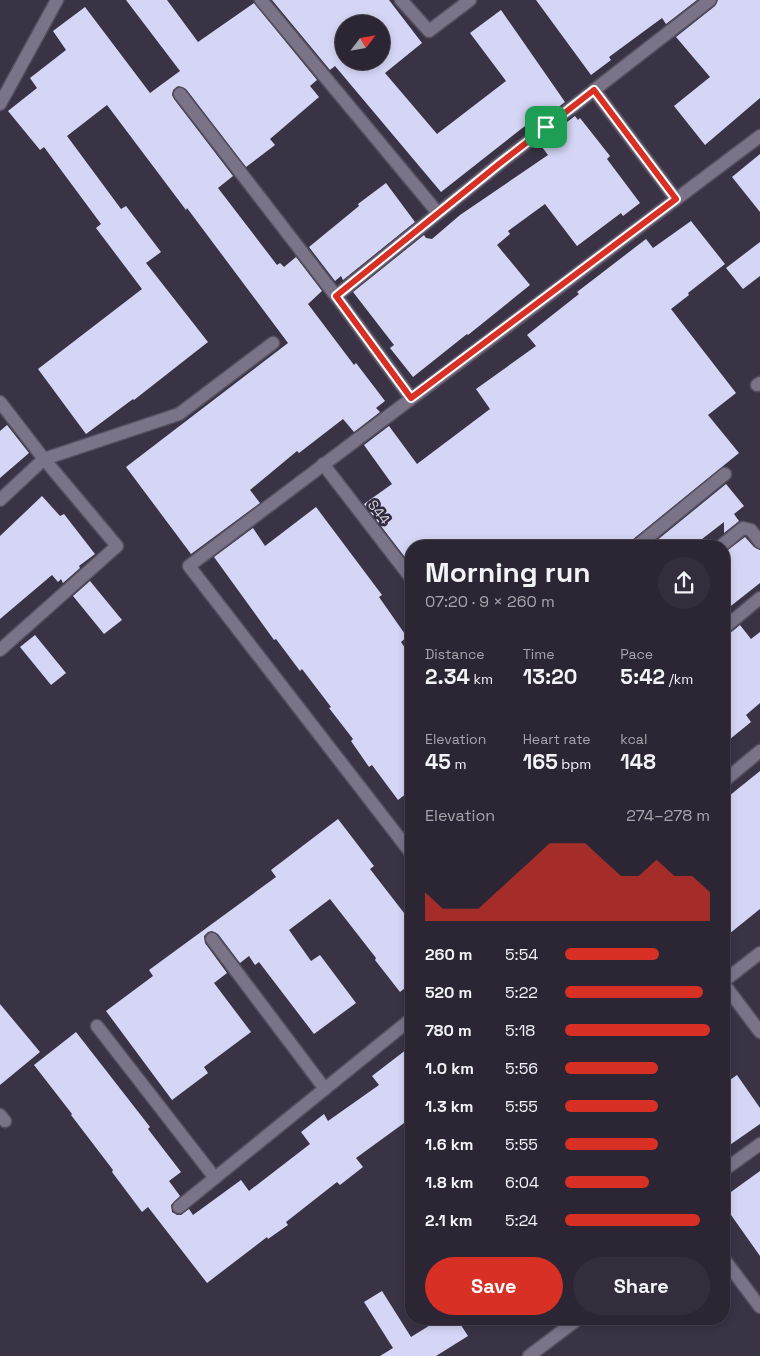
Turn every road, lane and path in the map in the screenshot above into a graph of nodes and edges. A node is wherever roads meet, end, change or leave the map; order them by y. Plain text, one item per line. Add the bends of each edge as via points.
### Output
1 (57, 0) edge
2 (261, 0) edge
3 (402, 0) edge
4 (470, 0) edge
5 (710, 0) edge
6 (594, 90) junction
7 (180, 94) dead end
8 (0, 104) edge
9 (760, 136) edge
10 (676, 199) junction
11 (438, 213) junction
12 (336, 296) junction
13 (273, 343) dead end
14 (411, 398) junction
15 (0, 402) edge
16 (44, 459) junction
17 (323, 464) junction
18 (725, 474) dead end
19 (0, 500) edge
20 (644, 540) edge
21 (728, 540) edge
22 (760, 542) edge
23 (405, 570) edge
24 (760, 598) edge
25 (730, 623) edge
26 (0, 650) edge
27 (760, 751) edge
28 (730, 776) edge
29 (405, 845) edge
30 (212, 939) dead end
31 (760, 953) edge
32 (730, 978) edge
33 (730, 991) edge
34 (405, 1024) edge
35 (97, 1026) dead end
36 (760, 1032) edge
37 (325, 1089) junction
38 (760, 1144) edge
39 (730, 1166) edge
40 (215, 1178) junction
41 (179, 1207) dead end
42 (730, 1267) edge
43 (760, 1307) edge
44 (570, 1325) edge
45 (529, 1356) edge

1 - 8 street
2 - 11 street
3 - 4 street via 429,31
5 - 6 street
6 - 10 street
6 - 11 street
7 - 12 street
9 - 10 street
10 - 14 street
11 - 12 street
12 - 14 street
13 - 16 street via 179,414
14 - 17 street
15 - 16 street
16 - 19 street
16 - 26 street via 116,546
17 - 23 street, S44
17 - 29 street via 188,566
18 - 20 street
21 - 22 street via 743,528 751,530
24 - 25 street
27 - 28 street
30 - 37 street
31 - 32 street
33 - 36 street
34 - 37 street
35 - 40 street
37 - 40 street
38 - 39 street
40 - 41 street
42 - 43 street
44 - 45 street

